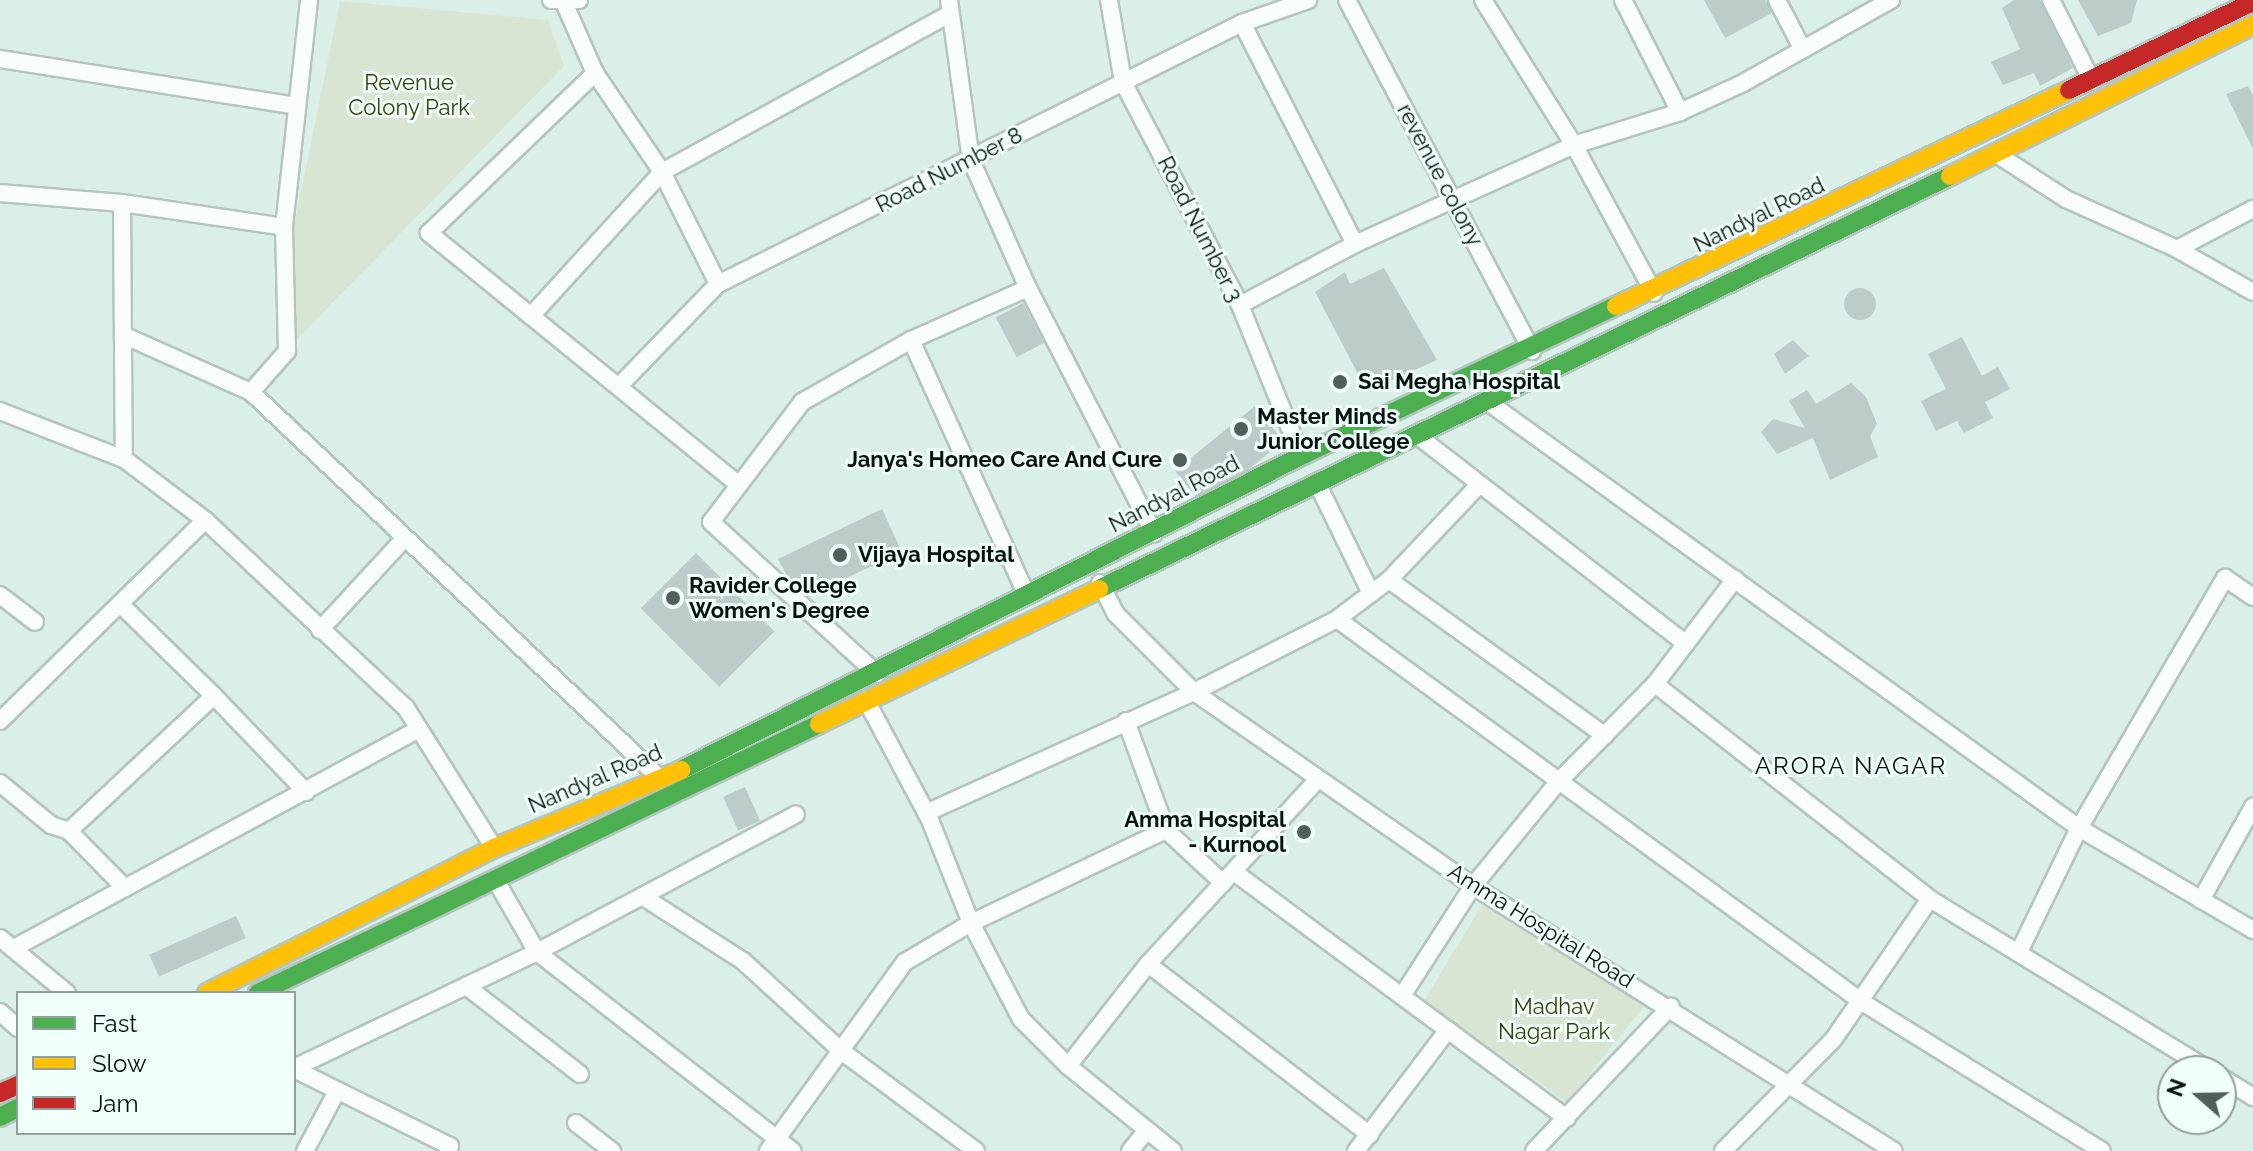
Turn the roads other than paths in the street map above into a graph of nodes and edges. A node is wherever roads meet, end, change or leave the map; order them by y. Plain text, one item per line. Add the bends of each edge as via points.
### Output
1 (309, 0) edge
2 (564, 0) edge
3 (1109, 0) edge
4 (1308, 0) edge
5 (1347, 0) edge
6 (1483, 0) edge
7 (1623, 0) edge
8 (1777, 0) edge
9 (1891, 0) edge
10 (2051, 0) edge
11 (2253, 2) edge
12 (949, 7) edge
13 (1242, 23) junction
14 (2253, 25) edge
15 (1803, 50) junction
16 (0, 59) edge
17 (595, 73) junction
18 (2092, 81) junction
19 (1123, 82) junction
20 (296, 106) junction
21 (1680, 112) junction
22 (1574, 145) junction
23 (1995, 153) junction
24 (971, 160) junction
25 (662, 172) junction
26 (0, 193) edge
27 (122, 203) junction
28 (1456, 203) junction
29 (2253, 209) edge
30 (284, 227) junction
31 (1355, 244) junction
32 (2177, 249) junction
33 (718, 284) junction
34 (1028, 288) junction
35 (2253, 292) edge
36 (1654, 293) junction
37 (1240, 305) junction
38 (531, 316) junction
39 (123, 335) junction
40 (911, 340) junction
41 (1532, 351) junction
42 (620, 385) junction
43 (251, 392) junction
44 (1488, 402) junction
45 (0, 411) edge
46 (1418, 436) junction
47 (1301, 456) junction
48 (124, 459) junction
49 (1317, 483) junction
50 (739, 485) junction
51 (1478, 486) junction
52 (205, 520) junction
53 (1154, 533) junction
54 (405, 538) junction
55 (1091, 562) junction
56 (1735, 579) junction
57 (1389, 580) junction
58 (1101, 587) junction
59 (1026, 593) junction
60 (1371, 593) junction
61 (0, 595) edge
62 (2253, 597) edge
63 (121, 605) junction
64 (1337, 619) junction
65 (35, 622) dead end
66 (320, 630) junction
67 (1686, 644) junction
68 (877, 674) junction
69 (1655, 684) junction
70 (1194, 692) junction
71 (214, 696) junction
72 (866, 700) junction
73 (0, 721) edge
74 (1126, 721) junction
75 (419, 729) junction
76 (1605, 736) junction
77 (661, 779) junction
78 (1318, 779) junction
79 (1558, 782) junction
80 (0, 783) edge
81 (306, 792) junction
82 (2253, 807) edge
83 (926, 813) junction
84 (796, 814) dead end
85 (2079, 828) junction
86 (1166, 830) junction
87 (69, 831) junction
88 (494, 848) junction
89 (1229, 878) junction
90 (495, 879) junction
91 (1473, 886) junction
92 (125, 888) junction
93 (642, 896) junction
94 (1930, 899) junction
95 (2201, 900) junction
96 (971, 923) junction
97 (2253, 930) edge
98 (7, 943) edge
99 (537, 952) junction
100 (2019, 952) junction
101 (1148, 964) junction
102 (466, 986) junction
103 (65, 991) edge
104 (211, 991) edge
105 (262, 991) edge
106 (1402, 996) junction
107 (1862, 1002) junction
108 (1671, 1006) junction
109 (0, 1012) edge
110 (16, 1026) edge
111 (1448, 1030) junction
112 (840, 1050) junction
113 (2185, 1055) edge
114 (1068, 1066) junction
115 (296, 1068) edge
116 (296, 1070) edge
117 (580, 1074) dead end
118 (1786, 1087) junction
119 (337, 1091) junction
120 (1567, 1118) junction
121 (576, 1123) dead end
122 (1147, 1130) junction
123 (1370, 1135) junction
124 (772, 1145) edge
125 (305, 1151) edge
126 (448, 1151) edge
127 (612, 1151) edge
128 (793, 1151) edge
129 (976, 1151) edge
130 (1130, 1151) edge
131 (1173, 1151) edge
132 (1356, 1151) edge
133 (1534, 1151) edge
134 (1723, 1151) edge
135 (1893, 1151) edge
136 (2102, 1151) edge

1 - 20 street
2 - 17 street
3 - 19 street, Road Number 3
4 - 13 street, Road Number 8
5 - 28 street, revenue colony
6 - 22 street
7 - 21 street
8 - 15 street
9 - 15 street
10 - 18 street
11 - 18 main road, Nandyal Road
12 - 24 street
12 - 25 street
13 - 19 street, Road Number 8
13 - 31 street
14 - 23 main road, Nandyal Road
15 - 21 street
16 - 20 street
17 - 25 street
17 - 38 street via 429,233
18 - 36 main road, Nandyal Road
19 - 24 street, Road Number 8
19 - 37 street, Road Number 3
20 - 30 street
21 - 22 street
22 - 28 street
22 - 36 street
23 - 32 street via 2066,199
23 - 44 main road, Nandyal Road
24 - 33 street, Road Number 8
24 - 34 street
25 - 33 street
25 - 38 street
26 - 27 street
27 - 30 street
27 - 39 street
28 - 31 street
28 - 41 street, revenue colony
29 - 32 street
30 - 43 street via 287,351
31 - 37 street
32 - 35 street
33 - 42 street, Road Number 8
34 - 40 street
34 - 53 street
36 - 41 main road, Nandyal Road
37 - 47 street, Road Number 3
38 - 42 street
39 - 43 street
39 - 48 street
40 - 50 street via 802,402
40 - 59 street
41 - 47 main road, Nandyal Road
42 - 50 street
43 - 54 street
44 - 46 main road, Nandyal Road
44 - 56 street
45 - 48 street
46 - 49 main road, Nandyal Road
46 - 51 street
47 - 53 main road, Nandyal Road
48 - 52 street
49 - 58 main road, Nandyal Road
49 - 60 street
50 - 68 street via 711,522
51 - 57 street
51 - 67 street
52 - 63 street
52 - 66 street
53 - 55 main road, Nandyal Road
54 - 66 street
54 - 77 street
55 - 58 street
55 - 59 main road, Nandyal Road
56 - 67 street
56 - 85 street
57 - 60 street
57 - 76 street
58 - 70 street via 1116,614
58 - 72 main road, Nandyal Road
59 - 68 main road, Nandyal Road
60 - 64 street
61 - 65 street
62 - 85 street via 2225,578
63 - 71 street
63 - 73 street
64 - 70 street
64 - 79 street
66 - 75 street via 406,708
67 - 69 street
68 - 77 main road, Nandyal Road
69 - 76 street
69 - 94 street
70 - 74 street
70 - 78 street, Amma Hospital Road
71 - 81 street
71 - 87 street
72 - 83 street
72 - 90 main road, Nandyal Road
74 - 83 street
74 - 86 street
75 - 81 street
75 - 88 street
76 - 79 street
77 - 88 main road, Nandyal Road
78 - 89 street
78 - 91 street, Amma Hospital Road
79 - 91 street
79 - 107 street
80 - 87 street via 51,825
81 - 92 street
82 - 95 street
83 - 96 street
84 - 93 street
85 - 95 street
85 - 100 street
86 - 89 street
86 - 96 street
87 - 92 street
88 - 104 main road, Nandyal Road
89 - 101 street
89 - 106 street
90 - 99 street
90 - 105 main road, Nandyal Road
91 - 106 street
91 - 108 street, Amma Hospital Road
92 - 98 street
93 - 99 street
93 - 112 street via 743,961
94 - 100 street
94 - 107 street
95 - 97 street
96 - 112 street via 905,962
96 - 114 street via 1021,1019
98 - 103 street
99 - 102 street
99 - 124 street
100 - 113 street
101 - 114 street
101 - 123 street
102 - 115 street
102 - 117 street
106 - 111 street
107 - 118 street
107 - 136 street
108 - 118 street, Amma Hospital Road
108 - 120 street
109 - 110 street
111 - 120 street
111 - 123 street
112 - 124 street
112 - 129 street
114 - 122 street
116 - 119 street
118 - 134 street
118 - 135 street, Amma Hospital Road
119 - 125 street
119 - 126 street via 450,1146
120 - 133 street
121 - 127 street
122 - 130 street
122 - 131 street
123 - 132 street
124 - 128 street

